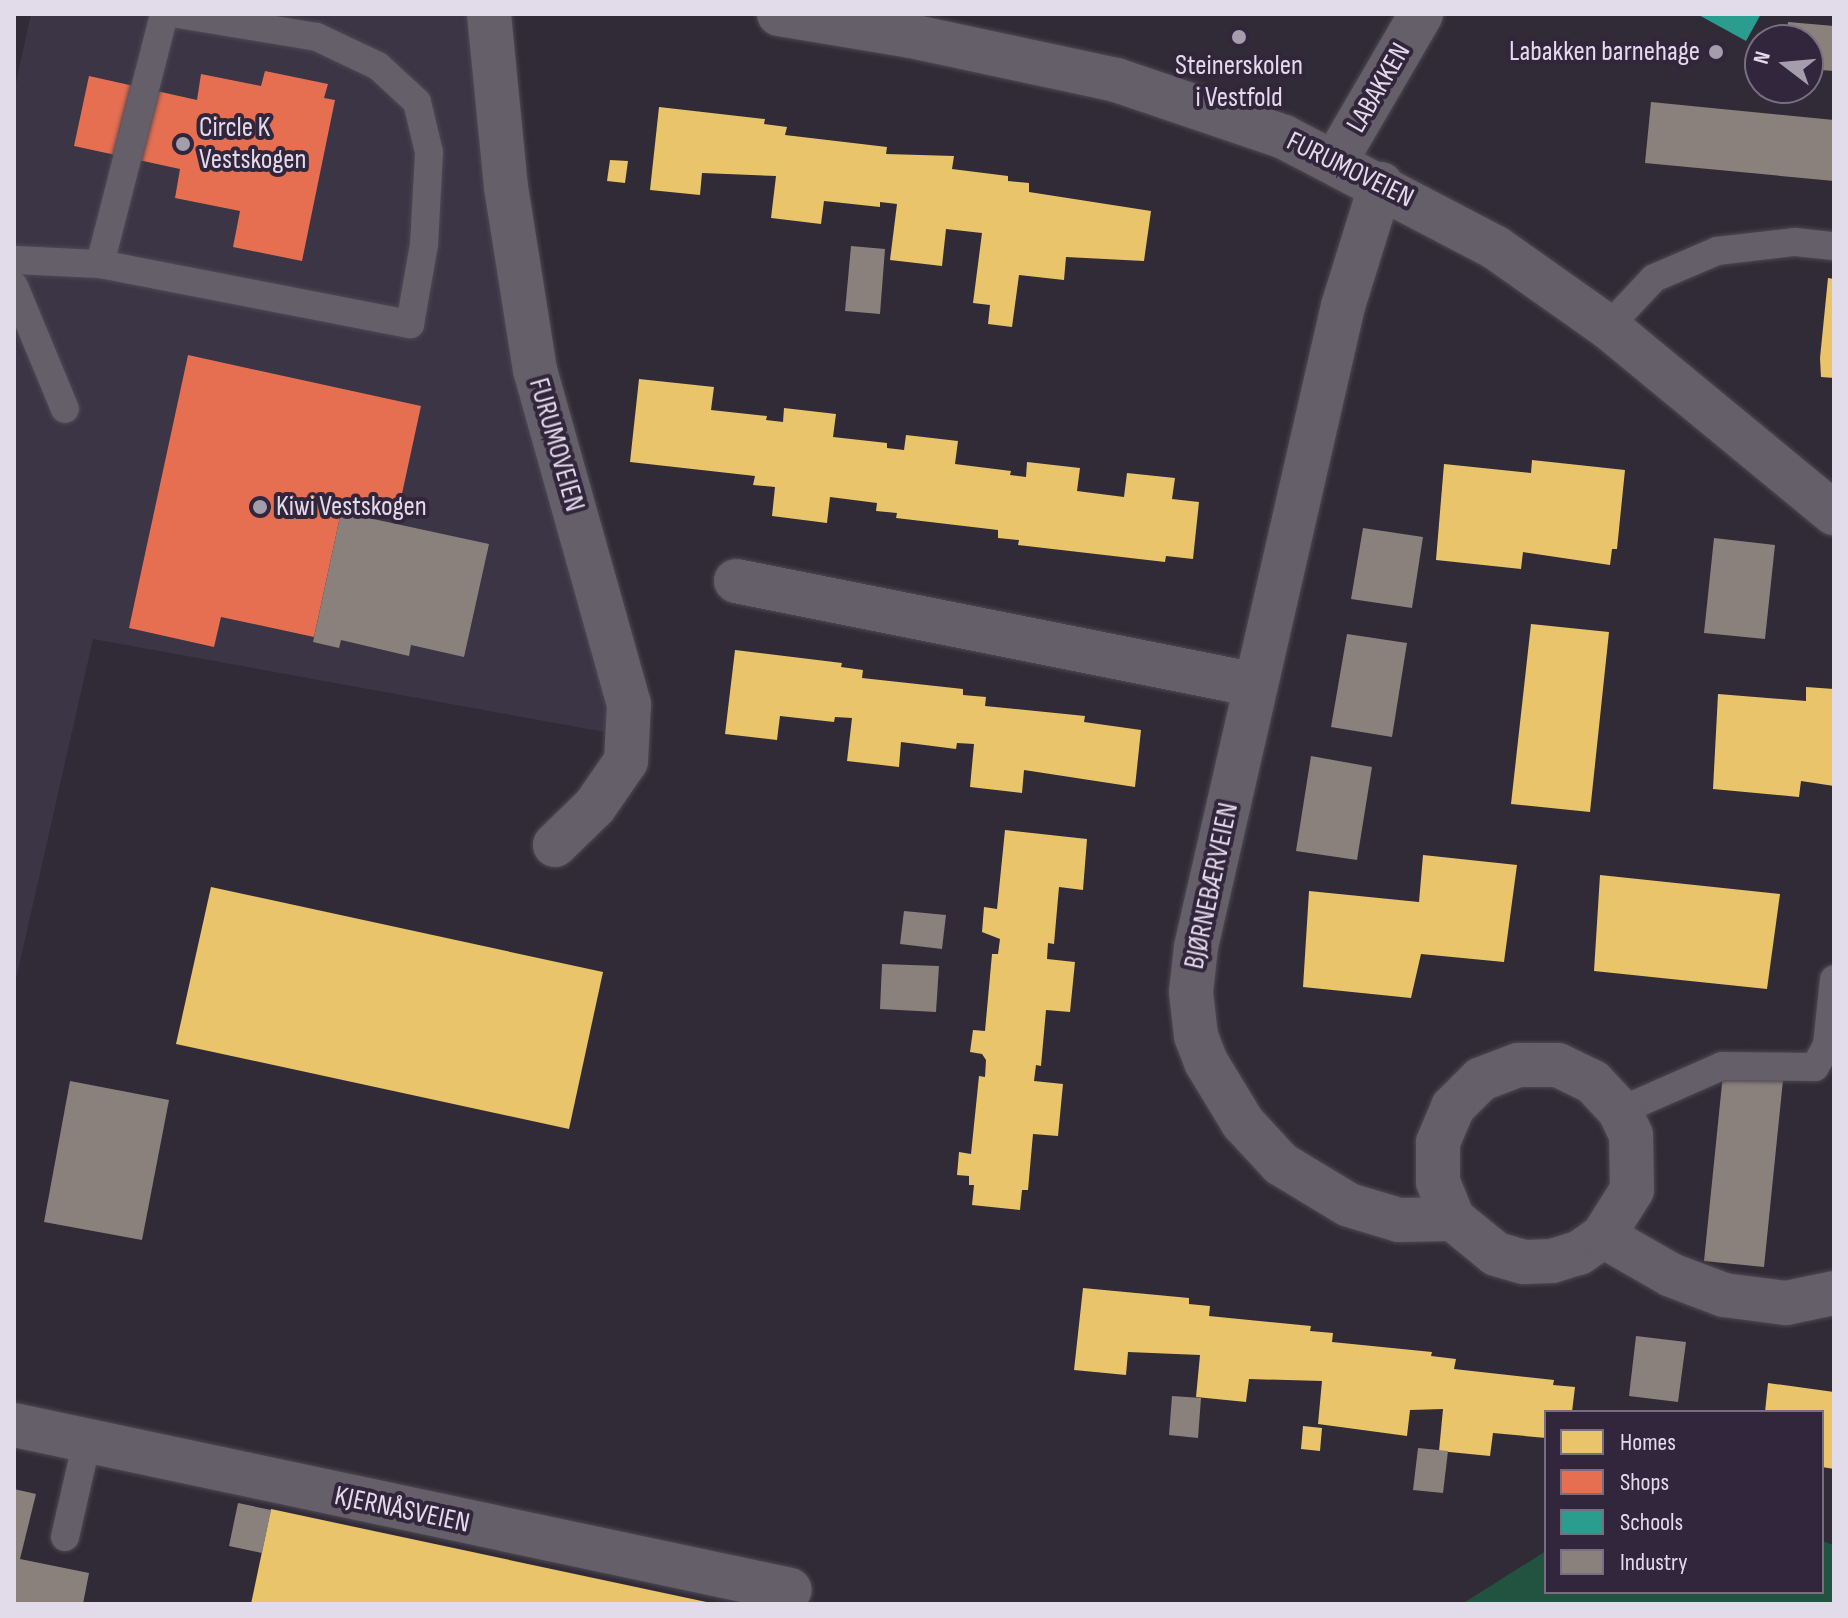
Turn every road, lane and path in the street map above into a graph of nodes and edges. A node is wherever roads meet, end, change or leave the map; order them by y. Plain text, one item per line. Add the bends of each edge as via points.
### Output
1 (164, 14) edge
2 (178, 14) edge
3 (489, 14) edge
4 (779, 14) edge
5 (1421, 14) edge
6 (1335, 162) junction
7 (1381, 184) junction
8 (1834, 246) edge
9 (14, 260) edge
10 (100, 264) junction
11 (14, 286) edge
12 (1608, 327) junction
13 (65, 409) dead end
14 (1834, 513) edge
15 (736, 581) dead end
16 (1256, 685) junction
17 (555, 845) dead end
18 (1834, 979) edge
19 (1620, 1111) junction
20 (1453, 1219) junction
21 (1603, 1236) junction
22 (1834, 1293) edge
23 (14, 1425) edge
24 (87, 1441) junction
25 (65, 1537) dead end
26 (790, 1590) dead end

1 - 10 lane
2 - 10 lane via 317,37 378,66 417,102 429,152 424,245 410,324
3 - 17 street, FURUMOVEIEN via 506,187 535,370 629,704 626,761 595,806
4 - 6 street, FURUMOVEIEN via 1116,80 1226,114
5 - 6 street, LABAKKEN
6 - 7 street, FURUMOVEIEN
7 - 12 street, FURUMOVEIEN via 1496,248
7 - 16 street, BJØRNEBÆRVEIEN via 1343,306
8 - 12 lane via 1795,242 1717,251 1654,278
9 - 10 lane
11 - 13 lane
12 - 14 street, FURUMOVEIEN
15 - 16 street
16 - 20 street, BJØRNEBÆRVEIEN via 1196,947 1191,992 1196,1036 1243,1123 1281,1164 1349,1205 1399,1220
18 - 19 lane via 1827,1045 1815,1067 1722,1066
19 - 20 street via 1593,1082 1558,1065 1518,1065 1481,1079 1453,1107 1438,1143 1438,1182
19 - 21 street via 1635,1163 1632,1190
20 - 21 street via 1484,1247 1524,1262 1579,1253
21 - 22 street via 1671,1275 1724,1295 1786,1303
23 - 24 street, KJERNÅSVEIEN
24 - 25 lane
24 - 26 street, KJERNÅSVEIEN

